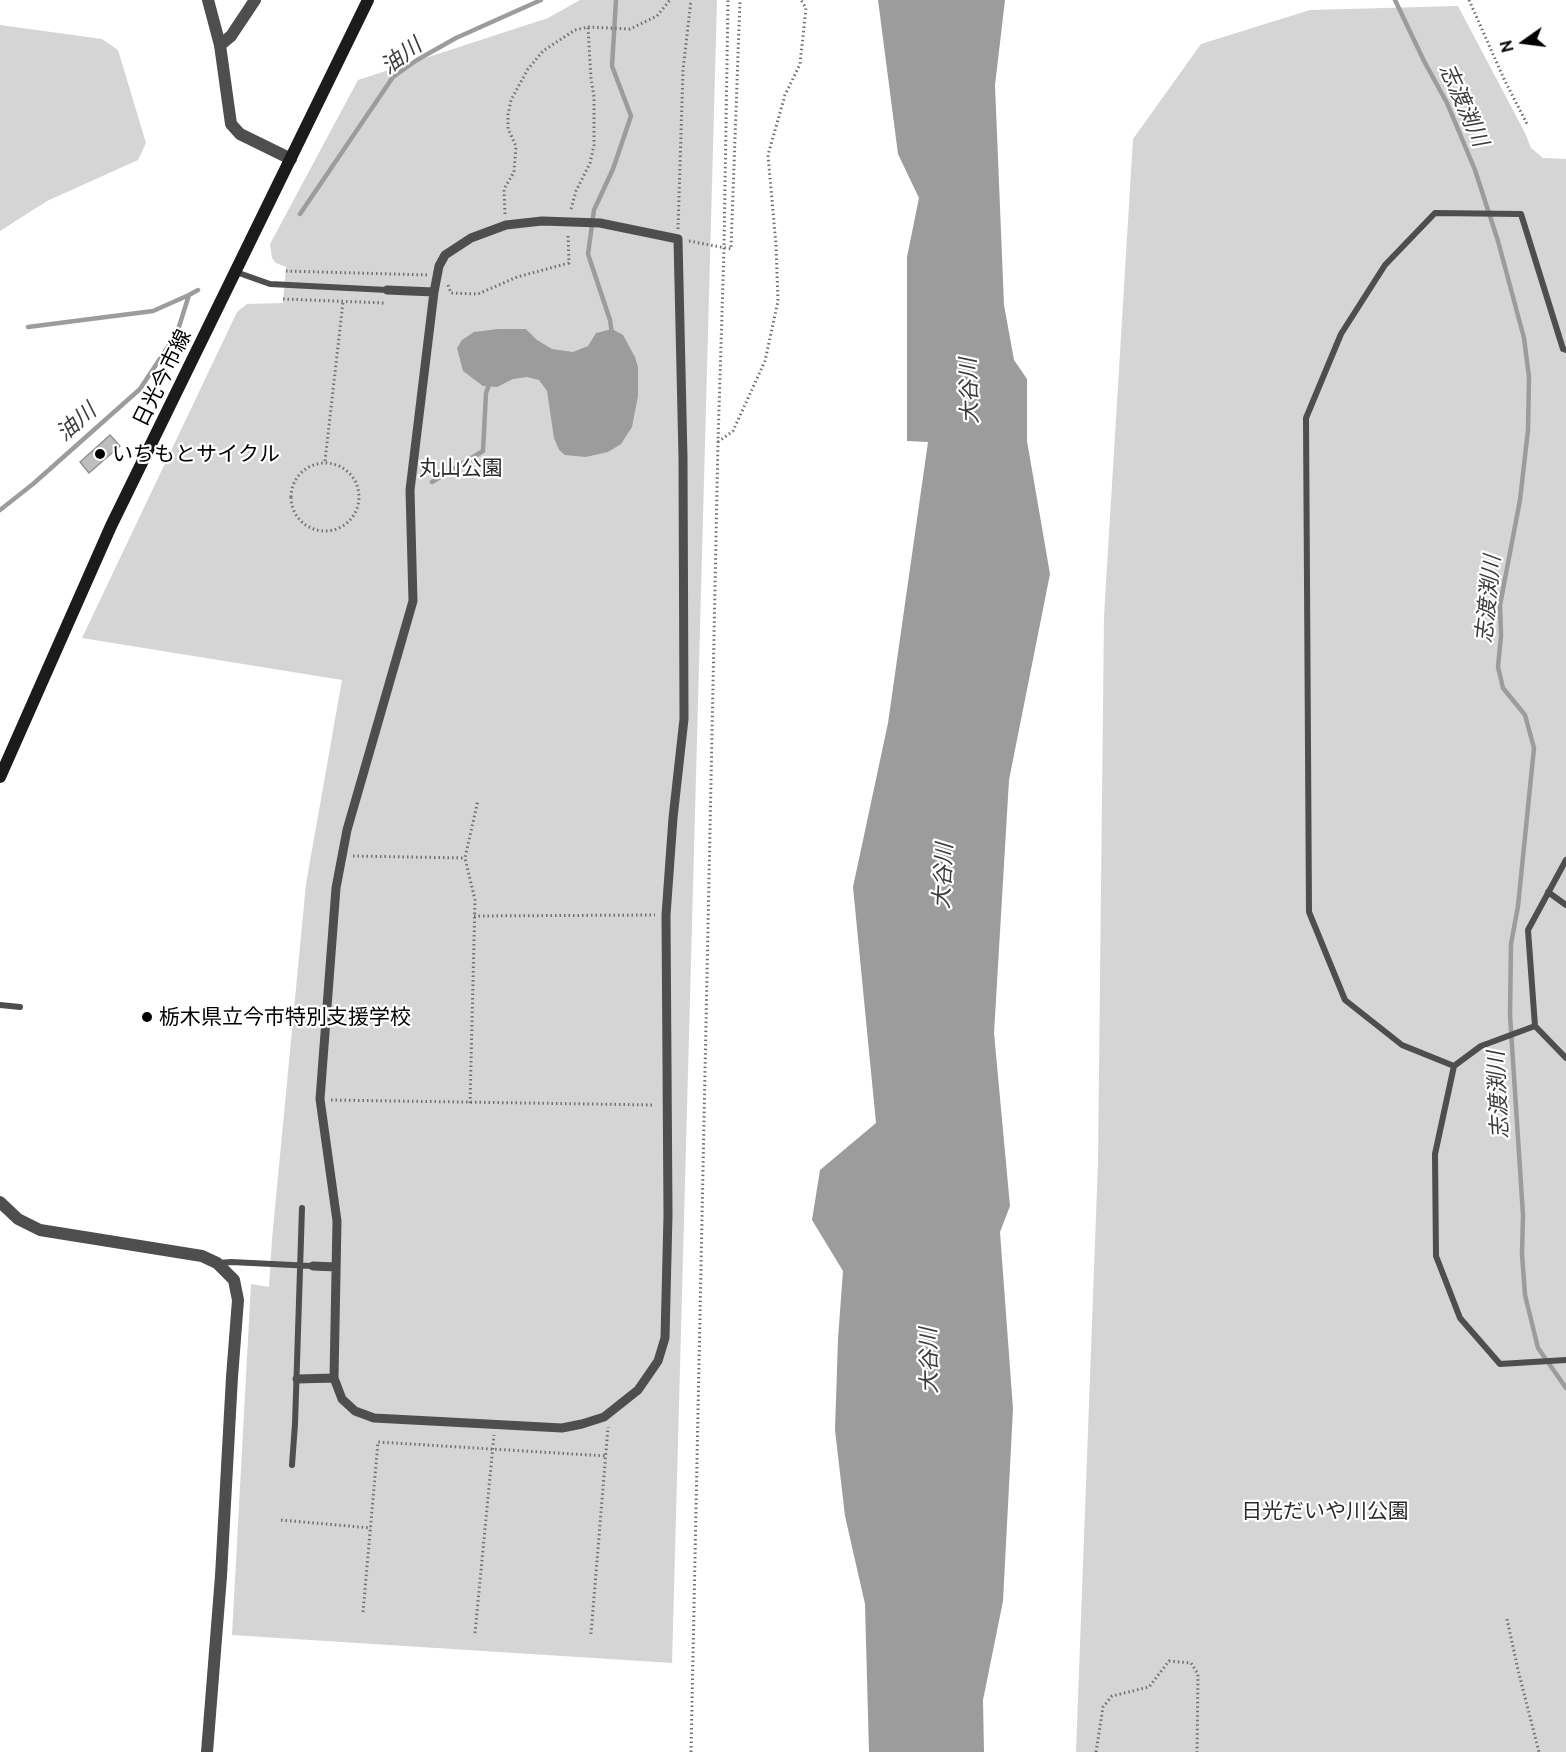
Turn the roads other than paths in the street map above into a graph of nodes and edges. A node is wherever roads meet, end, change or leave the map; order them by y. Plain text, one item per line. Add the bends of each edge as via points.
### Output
1 (208, 0) edge
2 (368, 0) edge
3 (254, 1) edge
4 (220, 45) junction
5 (291, 159) junction
6 (236, 273) junction
7 (387, 290) joint
8 (434, 292) junction
9 (1566, 350) edge
10 (0, 777) edge
11 (1566, 860) edge
12 (1548, 892) junction
13 (1566, 905) edge
14 (0, 1005) edge
15 (20, 1007) dead end
16 (1535, 1026) junction
17 (1566, 1058) edge
18 (1454, 1066) junction
19 (0, 1202) edge
20 (302, 1208) dead end
21 (217, 1263) junction
22 (300, 1266) junction
23 (313, 1266) joint
24 (336, 1267) junction
25 (1566, 1360) edge
26 (334, 1378) junction
27 (297, 1379) junction
28 (292, 1465) dead end
29 (207, 1752) edge

1 - 4 street
2 - 5 main road, 日光今市線
3 - 4 street via 231,36
4 - 5 street via 231,124 240,134
5 - 6 main road, 日光今市線
6 - 7 lane via 270,284
6 - 10 main road, 日光今市線 via 111,526
7 - 8 street
8 - 24 street via 411,490 413,601 347,830 336,888 321,1099 337,1221
8 - 26 street via 445,255 471,238 506,225 542,221 600,223 678,239 684,719 666,915 668,1215 664,1338 658,1361 638,1390 604,1417 562,1428 374,1418 355,1411 342,1399
9 - 18 lane via 1521,214 1434,213 1385,266 1341,334 1306,418 1309,912 1345,1000 1402,1045
11 - 12 lane
12 - 13 lane
12 - 16 lane via 1528,930
14 - 15 lane
16 - 17 lane
16 - 18 lane via 1481,1046
18 - 25 lane via 1435,1154 1436,1256 1460,1318 1500,1364
19 - 21 street via 18,1219 50,1233 202,1256
20 - 22 lane
21 - 22 lane
21 - 29 street via 234,1280 238,1300
22 - 23 lane
22 - 27 lane
23 - 24 street
24 - 26 street
26 - 27 street
27 - 28 lane

